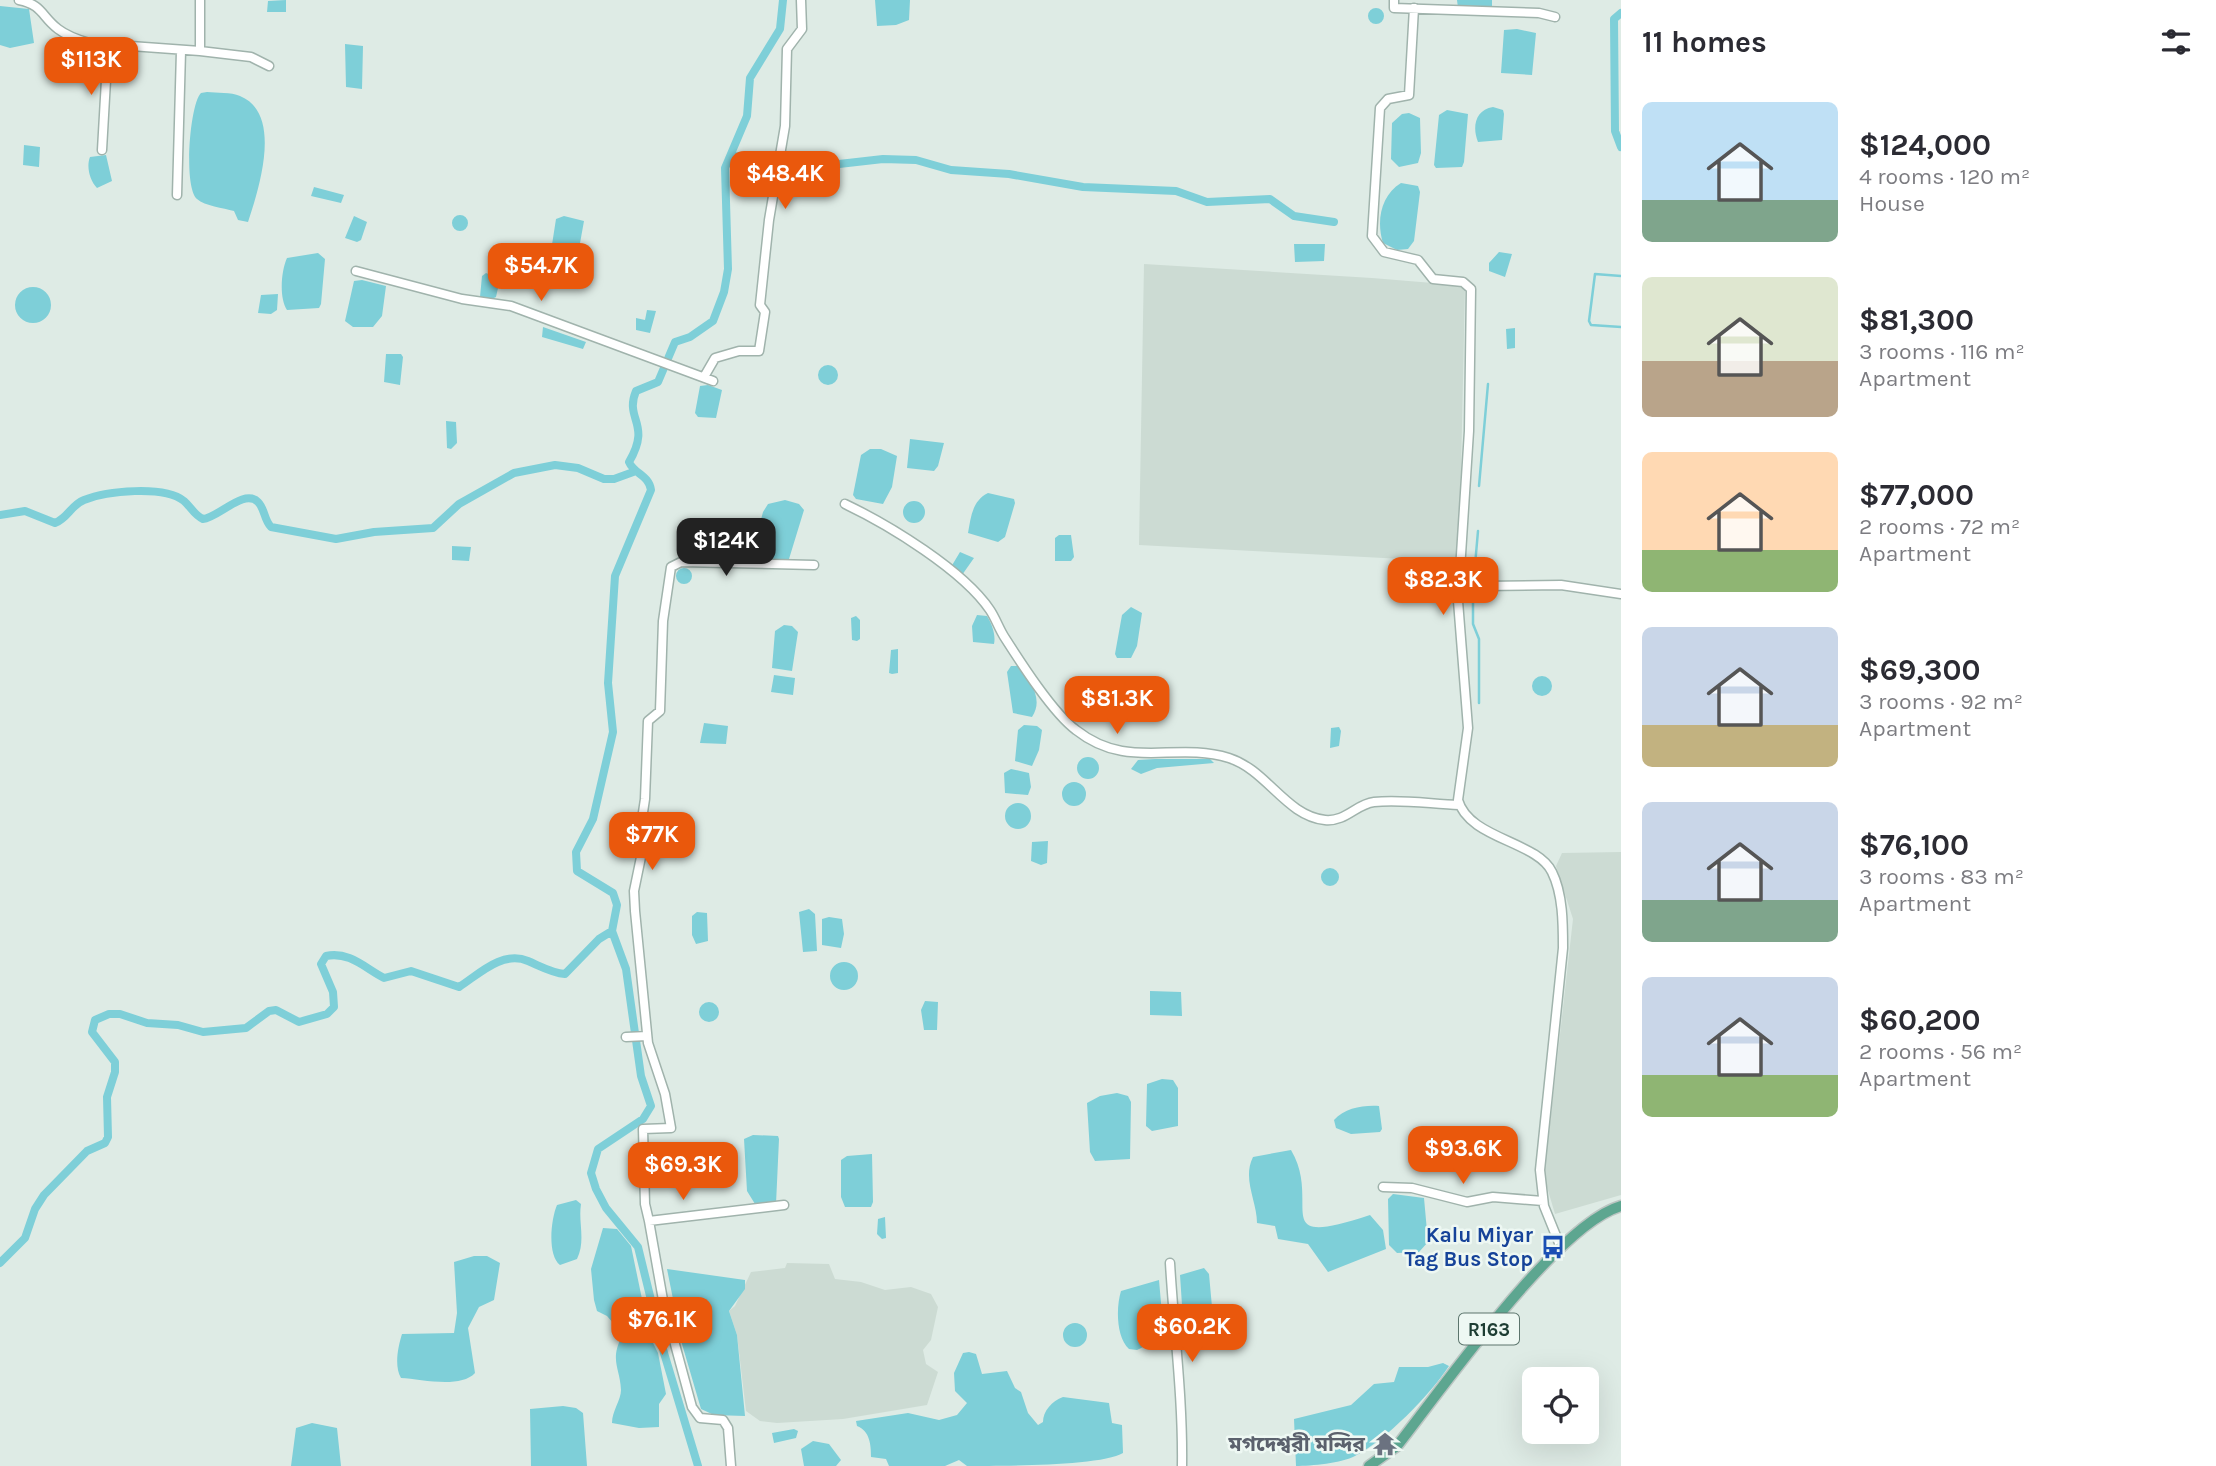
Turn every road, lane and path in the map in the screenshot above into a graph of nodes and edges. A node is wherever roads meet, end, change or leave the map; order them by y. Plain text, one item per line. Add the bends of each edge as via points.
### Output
1 (19, 0) edge
2 (200, 0) edge
3 (801, 0) edge
4 (1394, 0) edge
5 (1414, 8) junction
6 (1555, 17) dead end
7 (108, 45) junction
8 (181, 51) junction
9 (200, 51) junction
10 (269, 66) dead end
11 (102, 150) dead end
12 (177, 195) dead end
13 (356, 271) dead end
14 (704, 377) junction
15 (713, 381) dead end
16 (845, 505) dead end
17 (814, 565) dead end
18 (1458, 594) junction
19 (1621, 594) edge
20 (1459, 805) junction
21 (647, 1036) junction
22 (626, 1037) dead end
23 (1383, 1187) dead end
24 (1544, 1201) junction
25 (784, 1205) dead end
26 (1621, 1206) edge
27 (649, 1221) junction
28 (1561, 1248) junction
29 (1170, 1263) dead end
30 (731, 1466) edge
31 (1182, 1466) edge
32 (1369, 1466) edge

1 - 7 street via 40,8 57,29
2 - 9 street
3 - 14 street via 802,29 787,49 785,126 769,220 760,304 765,312 761,344 759,351 715,358
4 - 5 street via 1394,8
5 - 6 street
5 - 18 street via 1409,95 1388,99 1380,108 1372,236 1384,252 1418,260 1433,279 1463,282 1471,289 1469,431
7 - 8 street
7 - 11 street
8 - 9 street
8 - 12 street
9 - 10 street via 251,57
13 - 14 street via 462,299 511,306
14 - 15 street
16 - 20 street via 892,527 962,581 989,608 1004,638 1061,715 1098,744 1127,754 1202,754 1231,759 1255,771 1299,811 1325,820 1343,819 1371,802
17 - 21 street via 681,562 671,567 663,621 660,711 648,721 641,857 634,891
18 - 19 street via 1472,594 1482,586 1561,585
18 - 20 street via 1468,728 1459,774
20 - 24 street via 1484,829 1548,865 1563,916 1561,985 1540,1170
21 - 22 street
21 - 27 street via 671,1128 643,1129
23 - 24 street via 1412,1188 1467,1202 1493,1197
24 - 28 street
25 - 27 street
26 - 28 main road, R163 via 1589,1222
27 - 30 street via 663,1300 692,1408 700,1418 723,1420 728,1428
28 - 32 main road, R163 via 1396,1446
29 - 31 street

